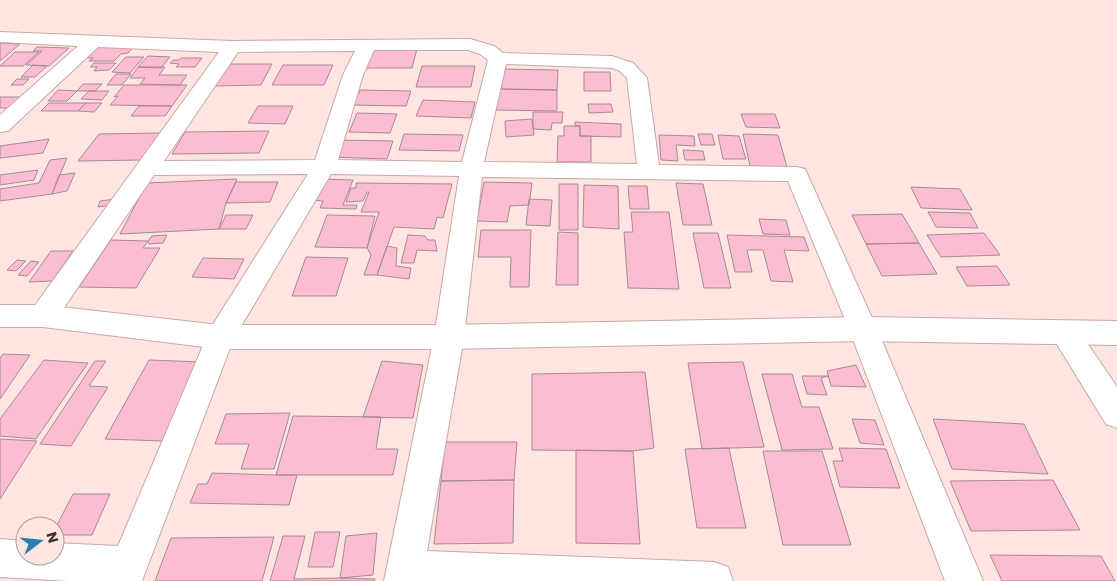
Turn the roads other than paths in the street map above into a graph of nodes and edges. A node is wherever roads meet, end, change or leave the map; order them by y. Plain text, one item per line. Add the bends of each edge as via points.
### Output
1 (0, 36) edge
2 (95, 40) junction
3 (367, 45) junction
4 (232, 47) junction
5 (498, 58) junction
6 (0, 126) edge
7 (324, 167) junction
8 (148, 168) junction
9 (471, 170) junction
10 (649, 172) junction
11 (0, 316) edge
12 (43, 316) junction
13 (863, 329) junction
14 (1065, 333) junction
15 (1117, 333) edge
16 (220, 337) junction
17 (449, 337) junction
18 (1117, 414) edge
19 (0, 558) edge
20 (126, 573) edge
21 (404, 575) edge
22 (714, 581) edge
23 (964, 581) edge

1 - 2 street
2 - 4 street
2 - 6 street
3 - 4 street
3 - 5 street via 470,44
3 - 7 street via 353,75
4 - 8 street
5 - 9 street
5 - 10 street via 612,62 630,69 637,78
7 - 8 street
7 - 9 street
7 - 16 street
8 - 12 street
9 - 10 street
9 - 17 street
10 - 13 street via 797,174
11 - 12 street
12 - 16 street
13 - 14 street
13 - 17 street
13 - 23 street
14 - 15 street
14 - 18 street
16 - 17 street
16 - 20 street
17 - 21 street
19 - 20 street
21 - 22 street

